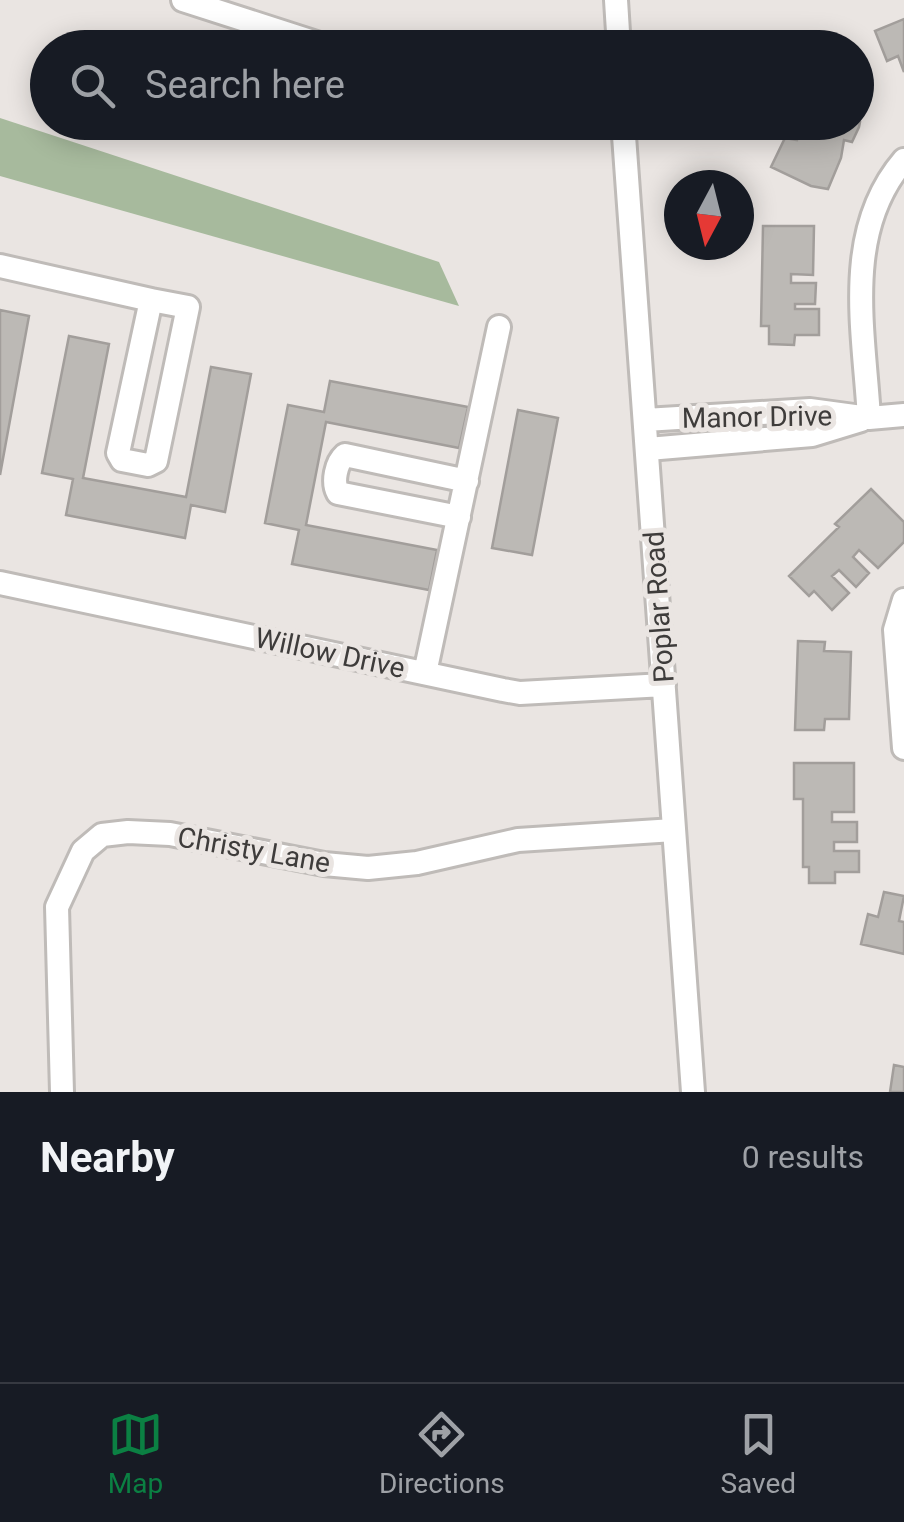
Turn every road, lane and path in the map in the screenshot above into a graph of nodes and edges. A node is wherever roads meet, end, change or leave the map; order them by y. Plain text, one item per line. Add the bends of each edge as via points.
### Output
1 (183, 0) edge
2 (616, 0) edge
3 (276, 30) edge
4 (618, 30) edge
5 (624, 140) edge
6 (904, 160) edge
7 (0, 266) edge
8 (151, 300) junction
9 (500, 327) dead end
10 (904, 416) edge
11 (869, 418) junction
12 (645, 420) junction
13 (648, 449) junction
14 (467, 481) junction
15 (459, 517) junction
16 (0, 582) edge
17 (904, 600) edge
18 (425, 673) junction
19 (664, 685) junction
20 (904, 748) edge
21 (674, 830) junction
22 (62, 1092) edge
23 (693, 1092) edge

1 - 3 street
2 - 4 street
5 - 12 street, Poplar Road
6 - 11 street via 876,202 862,249
7 - 8 street
8 - 8 street via 118,453 122,460 148,465 156,462 188,307
9 - 14 street
10 - 11 street, Manor Drive
11 - 12 street, Manor Drive via 810,410
11 - 13 street, Manor Drive via 812,435
12 - 13 street, Poplar Road
13 - 19 street, Poplar Road
14 - 15 street
14 - 15 street via 345,455 338,461 338,493
15 - 18 street
16 - 18 street, Willow Drive
17 - 20 street via 896,630
18 - 19 street, Willow Drive via 520,693
19 - 21 street, Poplar Road
21 - 22 street, Christy Lane via 518,840 368,868 170,834 102,835 83,850 57,907
21 - 23 street, Poplar Road

